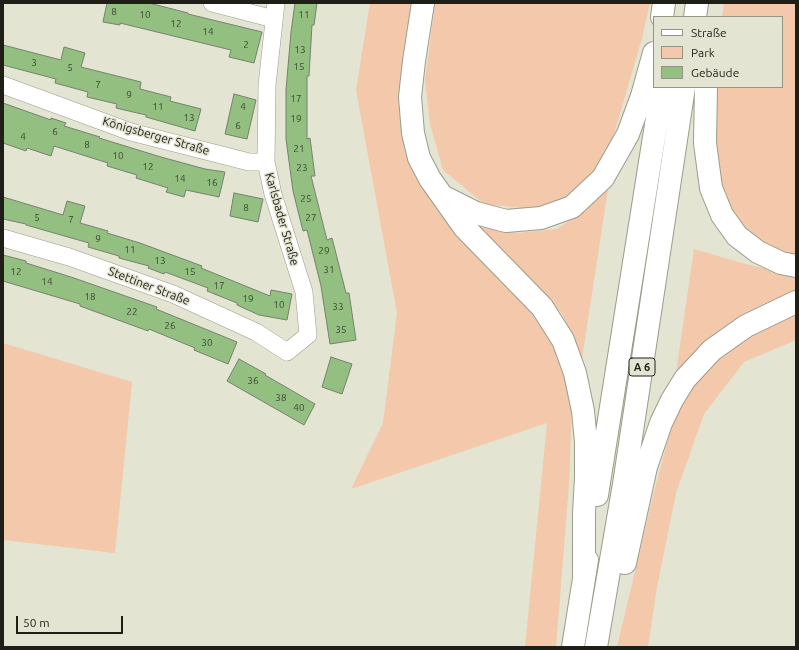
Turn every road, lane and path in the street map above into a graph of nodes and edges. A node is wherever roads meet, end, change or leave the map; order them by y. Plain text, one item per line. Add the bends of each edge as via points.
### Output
1 (212, 3) edge
2 (423, 3) edge
3 (664, 3) edge
4 (676, 3) edge
5 (697, 3) edge
6 (711, 3) edge
7 (275, 11) edge
8 (662, 16) edge
9 (674, 16) edge
10 (695, 16) edge
11 (710, 16) edge
12 (653, 57) edge
13 (3, 85) edge
14 (662, 88) edge
15 (684, 88) edge
16 (706, 88) edge
17 (266, 162) junction
18 (444, 196) junction
19 (3, 238) edge
20 (796, 266) edge
21 (796, 302) edge
22 (288, 352) joint
23 (584, 575) junction
24 (573, 647) edge
25 (596, 647) edge
26 (610, 647) edge

1 - 7 street
2 - 18 highway via 410,97 412,133 419,158 430,180
3 - 8 highway
4 - 9 highway
5 - 10 highway
6 - 11 highway
7 - 17 street, Karlsbader Straße via 267,85
12 - 18 highway via 628,134 603,178 572,207 541,218 506,221 476,212
13 - 17 street, Königsberger Straße via 131,132 249,162
14 - 23 highway, A 6
15 - 25 highway, A 6 via 624,484
16 - 20 highway via 705,143 711,188 722,215 737,236 758,252 781,263
17 - 22 street, Karlsbader Straße via 273,194 304,292 308,335
18 - 23 highway via 464,226 542,307 563,340 575,373 586,442
19 - 22 street, Stettiner Straße via 69,257 173,294 256,332
21 - 26 highway via 746,326 712,350 685,379 672,400 646,467 621,580
23 - 24 highway, A 6

